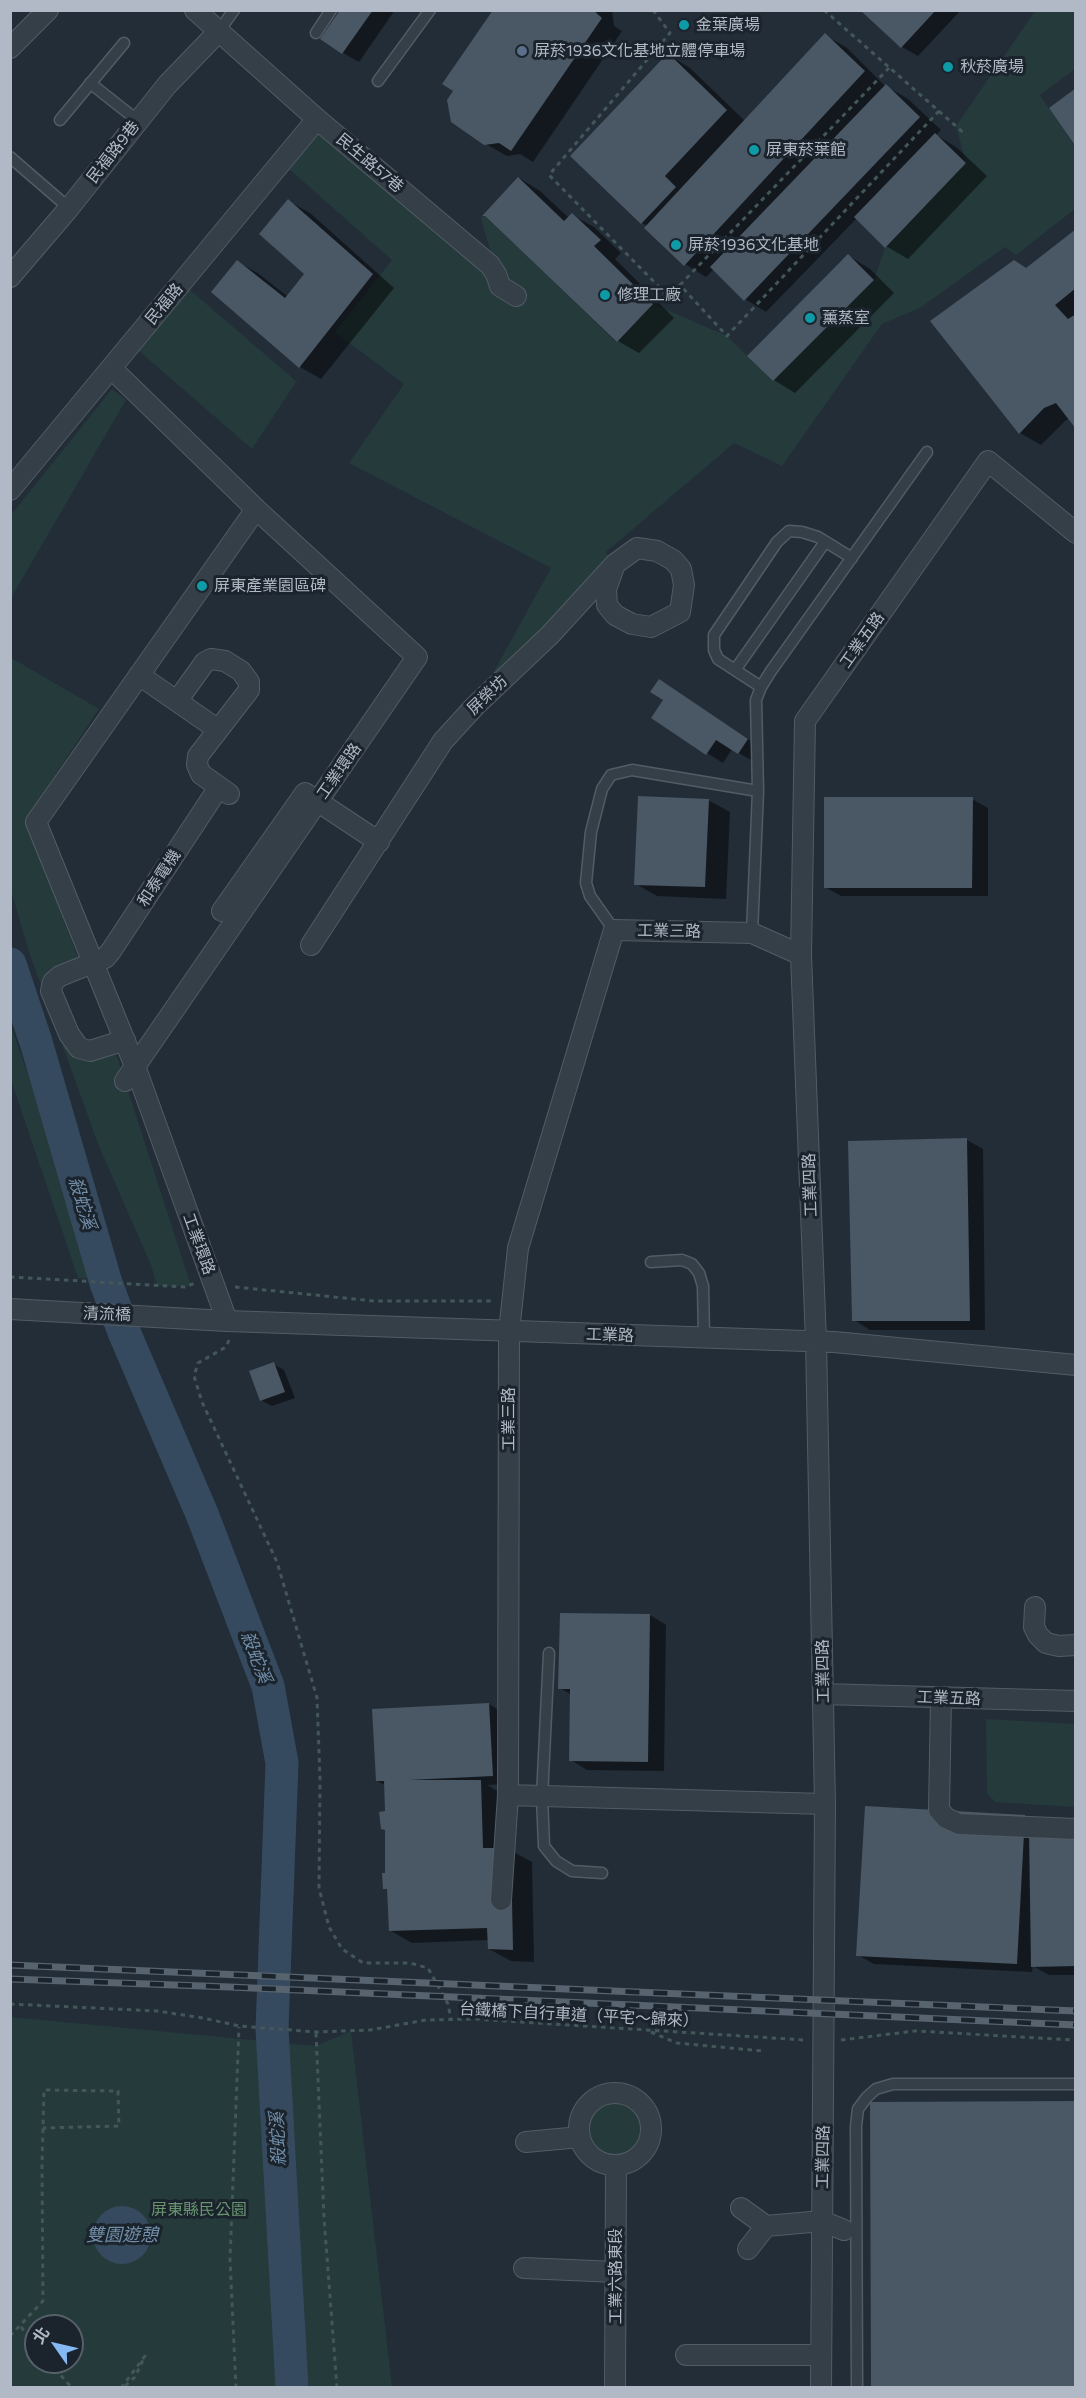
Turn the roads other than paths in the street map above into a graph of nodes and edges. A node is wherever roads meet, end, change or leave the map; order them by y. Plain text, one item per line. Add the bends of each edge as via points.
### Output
1 (48, 10) edge
2 (195, 10) edge
3 (234, 10) edge
4 (331, 10) edge
5 (430, 10) edge
6 (219, 31) junction
7 (316, 33) dead end
8 (124, 43) dead end
9 (10, 48) edge
10 (378, 81) dead end
11 (90, 83) junction
12 (317, 119) junction
13 (60, 120) dead end
14 (137, 120) junction
15 (10, 157) edge
16 (69, 208) junction
17 (14, 266) edge
18 (516, 296) dead end
19 (111, 368) junction
20 (927, 452) dead end
21 (10, 490) edge
22 (256, 508) junction
23 (1076, 533) edge
24 (825, 542) junction
25 (852, 558) junction
26 (615, 564) junction
27 (735, 670) junction
28 (139, 675) junction
29 (761, 687) junction
30 (177, 701) junction
31 (217, 729) junction
32 (758, 791) junction
33 (317, 802) junction
34 (379, 842) junction
35 (222, 911) dead end
36 (614, 930) junction
37 (752, 933) junction
38 (311, 945) dead end
39 (801, 955) junction
40 (93, 963) junction
41 (125, 1040) junction
42 (130, 1073) junction
43 (651, 1262) dead end
44 (10, 1309) edge
45 (143, 1315) joint
46 (227, 1321) junction
47 (509, 1332) junction
48 (704, 1338) junction
49 (816, 1341) junction
50 (1076, 1365) edge
51 (1035, 1607) dead end
52 (1076, 1645) edge
53 (549, 1653) dead end
54 (823, 1694) junction
55 (941, 1698) junction
56 (1076, 1701) edge
57 (508, 1796) junction
58 (542, 1797) junction
59 (825, 1804) junction
60 (1076, 1829) edge
61 (602, 1873) dead end
62 (501, 1900) dead end
63 (1076, 2084) edge
64 (580, 2137) junction
65 (526, 2142) dead end
66 (616, 2165) junction
67 (741, 2208) dead end
68 (822, 2221) junction
69 (766, 2226) junction
70 (844, 2230) dead end
71 (748, 2249) dead end
72 (524, 2268) dead end
73 (616, 2272) junction
74 (686, 2355) dead end
75 (821, 2355) junction
76 (615, 2388) edge
77 (821, 2388) edge
78 (857, 2388) edge

1 - 9 street
2 - 6 street, 民生路57巷
3 - 6 lane
4 - 7 lane
5 - 10 lane
6 - 12 street, 民生路57巷
6 - 14 street, 民福路9巷
8 - 11 lane
11 - 13 lane
11 - 14 lane
12 - 18 street, 民生路57巷 via 490,265 500,286
12 - 19 street, 民福路
14 - 16 street, 民福路9巷
15 - 16 lane
16 - 17 street, 民福路9巷
19 - 21 street, 民福路
19 - 22 street, 工業環路
20 - 25 lane
22 - 28 street, 工業環路
22 - 33 street, 工業環路 via 417,657
23 - 39 street, 工業五路 via 988,461 806,721
24 - 25 lane
24 - 27 lane
24 - 27 lane via 789,531 777,542 714,634 718,659
25 - 29 lane
26 - 26 street, 屏榮坊 via 638,548 657,551 673,560 681,569 684,585 680,612 651,627 632,624 615,615 607,605 606,589
26 - 34 street, 屏榮坊 via 444,741
27 - 29 lane
28 - 30 street
28 - 40 street, 工業環路 via 36,822
29 - 32 lane via 756,700
30 - 31 street
30 - 31 street, 和泰電機 via 211,659 225,661 241,671 249,682 249,690
31 - 40 street, 和泰電機 via 202,748 196,765 201,774 224,790 111,951
32 - 36 lane via 632,770 610,774 591,832 586,883 590,896
32 - 37 lane
33 - 34 street
33 - 35 street via 305,793
33 - 42 street, 工業環路
34 - 38 street, 屏榮坊
36 - 37 street, 工業三路
36 - 47 street, 工業三路 via 518,1248
37 - 39 street, 工業三路
39 - 49 street, 工業四路
40 - 41 street, 工業環路
40 - 41 street, 和泰電機 via 60,976 51,991 69,1034 80,1048 90,1051
41 - 42 street, 工業環路
42 - 46 street, 工業環路
43 - 48 lane via 682,1260 699,1273
44 - 45 street, 清流橋
45 - 46 street, 工業路
46 - 47 street, 工業路
47 - 48 street, 工業路
47 - 57 street, 工業三路
48 - 49 street, 工業路
49 - 50 street, 工業路
49 - 54 street, 工業四路
51 - 52 street via 1034,1626 1046,1644
53 - 58 lane
54 - 55 street, 工業五路
54 - 59 street, 工業四路
55 - 56 street, 工業五路
55 - 60 street via 939,1810 946,1818 959,1824
57 - 58 street
57 - 62 street, 工業三路
58 - 59 street
58 - 61 lane via 543,1846 549,1854 572,1871
59 - 68 street, 工業四路
63 - 78 lane via 893,2084 876,2089 858,2109
64 - 65 street
64 - 66 street via 592,2156 602,2163
64 - 66 street via 581,2120 590,2104 600,2097 612,2093 635,2099 649,2118 649,2142 634,2159
66 - 73 street, 工業六路東段
67 - 69 street
68 - 69 street
68 - 70 street
68 - 75 street, 工業四路
69 - 71 street
72 - 73 street
73 - 76 street, 工業六路東段
74 - 75 street
75 - 77 street, 工業四路

